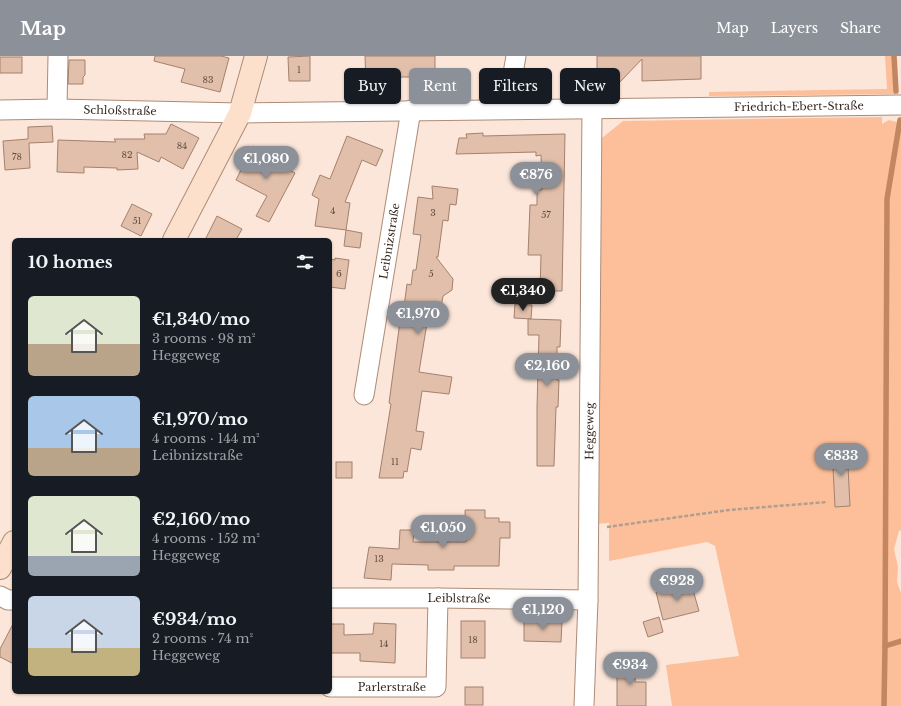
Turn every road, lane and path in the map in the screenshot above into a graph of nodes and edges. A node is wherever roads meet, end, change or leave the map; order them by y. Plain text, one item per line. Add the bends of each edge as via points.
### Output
1 (58, 56) edge
2 (256, 56) edge
3 (516, 56) edge
4 (901, 105) edge
5 (592, 108) junction
6 (57, 109) junction
7 (507, 109) junction
8 (0, 110) edge
9 (410, 110) junction
10 (240, 112) junction
11 (175, 238) edge
12 (364, 395) dead end
13 (827, 502) dead end
14 (609, 527) dead end
15 (12, 546) edge
16 (0, 568) edge
17 (0, 596) edge
18 (332, 598) edge
19 (438, 598) junction
20 (12, 600) edge
21 (588, 600) junction
22 (332, 687) edge
23 (584, 706) edge

1 - 6 street
2 - 10 street
3 - 7 street
4 - 5 street, Friedrich-Ebert-Straße
5 - 7 street, Friedrich-Ebert-Straße
5 - 21 street, Heggeweg
6 - 8 street, Schloßstraße
6 - 10 street, Schloßstraße
7 - 9 street, Friedrich-Ebert-Straße
9 - 10 street, Friedrich-Ebert-Straße
9 - 12 street, Leibnizstraße
10 - 11 street
13 - 14 path via 729,510
15 - 16 street
17 - 20 street
18 - 19 street, Leiblstraße
19 - 21 street, Leiblstraße
19 - 22 street, Parlerstraße via 436,687
21 - 23 street, Heggeweg

